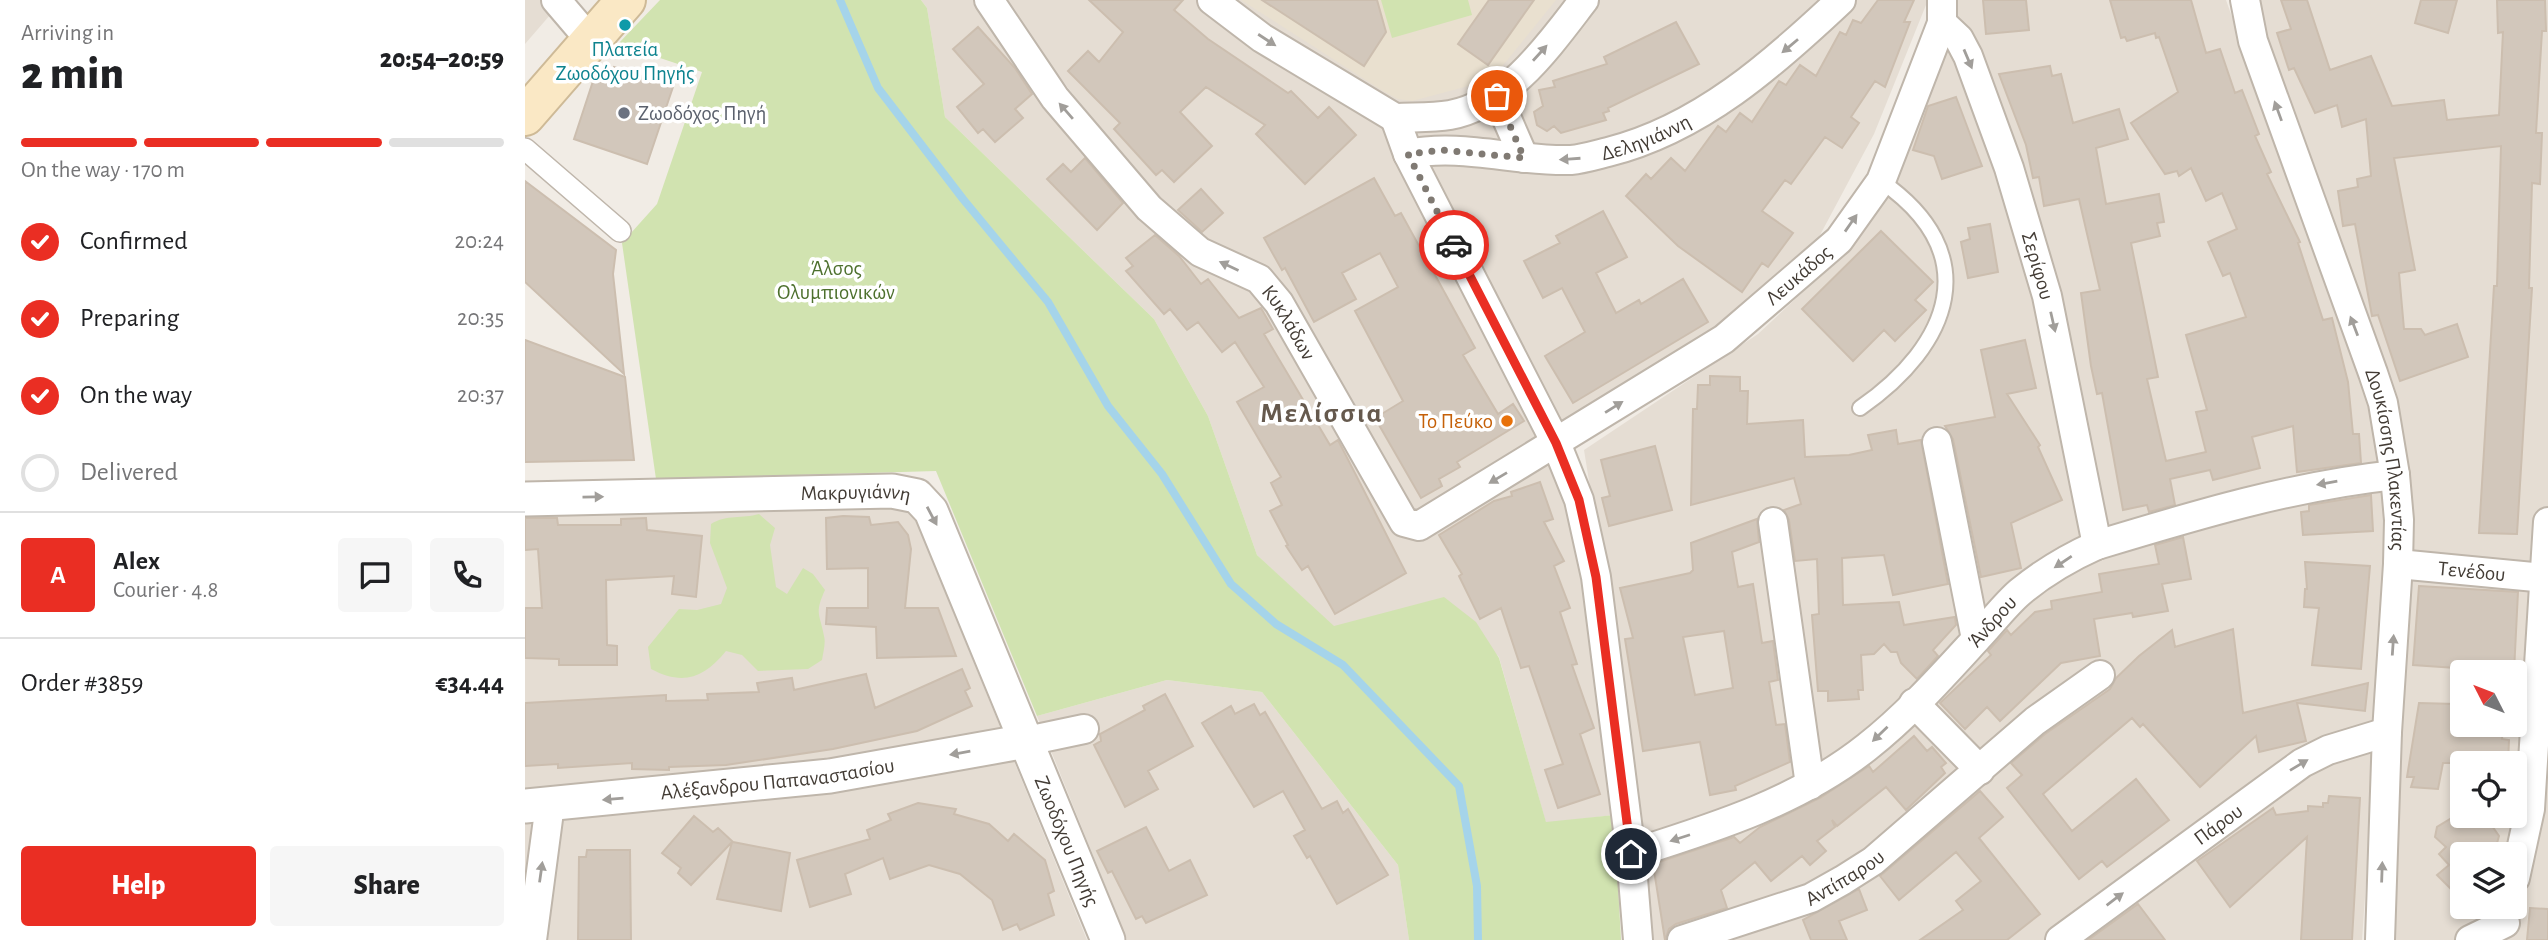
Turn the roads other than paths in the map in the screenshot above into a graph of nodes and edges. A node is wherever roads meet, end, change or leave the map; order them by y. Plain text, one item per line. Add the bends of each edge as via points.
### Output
1 (626, 0) edge
2 (989, 0) edge
3 (1212, 0) edge
4 (1584, 0) edge
5 (1841, 0) edge
6 (2245, 0) edge
7 (1942, 12) edge
8 (579, 16) edge
9 (525, 79) edge
10 (1497, 96) junction
11 (525, 116) edge
12 (1395, 118) junction
13 (525, 149) edge
14 (1408, 154) junction
15 (1524, 158) junction
16 (1881, 181) junction
17 (620, 231) dead end
18 (1860, 408) dead end
19 (1937, 442) dead end
20 (1556, 443) junction
21 (2395, 475) junction
22 (525, 499) edge
23 (1773, 522) dead end
24 (2548, 522) edge
25 (2097, 545) junction
26 (2398, 564) junction
27 (2545, 578) junction
28 (1976, 639) junction
29 (2100, 675) dead end
30 (1914, 703) junction
31 (1084, 729) dead end
32 (2387, 732) junction
33 (1027, 741) junction
34 (1980, 770) junction
35 (1810, 785) junction
36 (538, 805) edge
37 (2523, 842) edge
38 (1631, 854) junction
39 (2506, 923) edge
40 (532, 940) edge
41 (1108, 940) edge
42 (1637, 940) edge
43 (1682, 940) edge
44 (2060, 940) edge
45 (2380, 940) edge
46 (2470, 940) edge

1 - 8 main road
20 -> 2 street, Κυκλάδων via 1419,526 1404,522 1279,303 1259,279 1200,251 1149,208 1055,99
3 -> 12 street via 1262,38
10 -> 4 street via 1538,56
5 -> 15 street, Δεληγιάννη via 1750,79 1688,122 1624,148 1574,160
21 -> 6 street, Δουκίσσης Πλακεντίας via 2383,403 2253,41
7 - 16 street, Λευκάδος
7 -> 25 street, Σερίφου via 1968,56 2009,168 2047,296
8 - 9 main road
8 - 11 main road
10 - 12 street via 1451,115
10 - 15 street
12 - 14 street
13 - 17 street
14 - 15 street, Δεληγιάννη via 1442,150
14 - 20 street
16 - 18 lane via 1902,195 1924,220 1938,246 1946,282 1944,310 1914,363
20 -> 16 street, Λευκάδος via 1724,339 1756,314 1839,240
19 - 28 street
20 - 38 street via 1579,500 1596,577
21 -> 25 street, Άνδρου via 2265,496
21 - 26 street, Δουκίσσης Πλακεντίας
22 -> 33 street, Μακρυγιάννη via 892,491 917,496 931,511
23 - 35 street
24 - 27 street
25 -> 28 street, Άνδρου via 2071,557 2020,593
26 - 27 street, Τενέδου
32 -> 26 street, Δουκίσσης Πλακεντίας
27 - 37 street via 2530,809
28 - 30 street, Άνδρου
29 - 34 street, Αντίπαρου via 2035,720
30 - 34 street
30 -> 35 street, Άνδρου via 1867,747
31 - 33 street
44 -> 32 street, Πάρου via 2302,763 2327,750
45 -> 32 street, Δουκίσσης Πλακεντίας
33 -> 36 street, Αλέξανδρου Παπαναστασίου via 831,776
33 - 41 street, Ζωοδόχου Πηγής
34 - 43 street, Αντίπαρου via 1873,861 1811,898
35 -> 38 street, Άνδρου via 1716,827
40 -> 36 street
38 - 42 street
39 - 46 street

